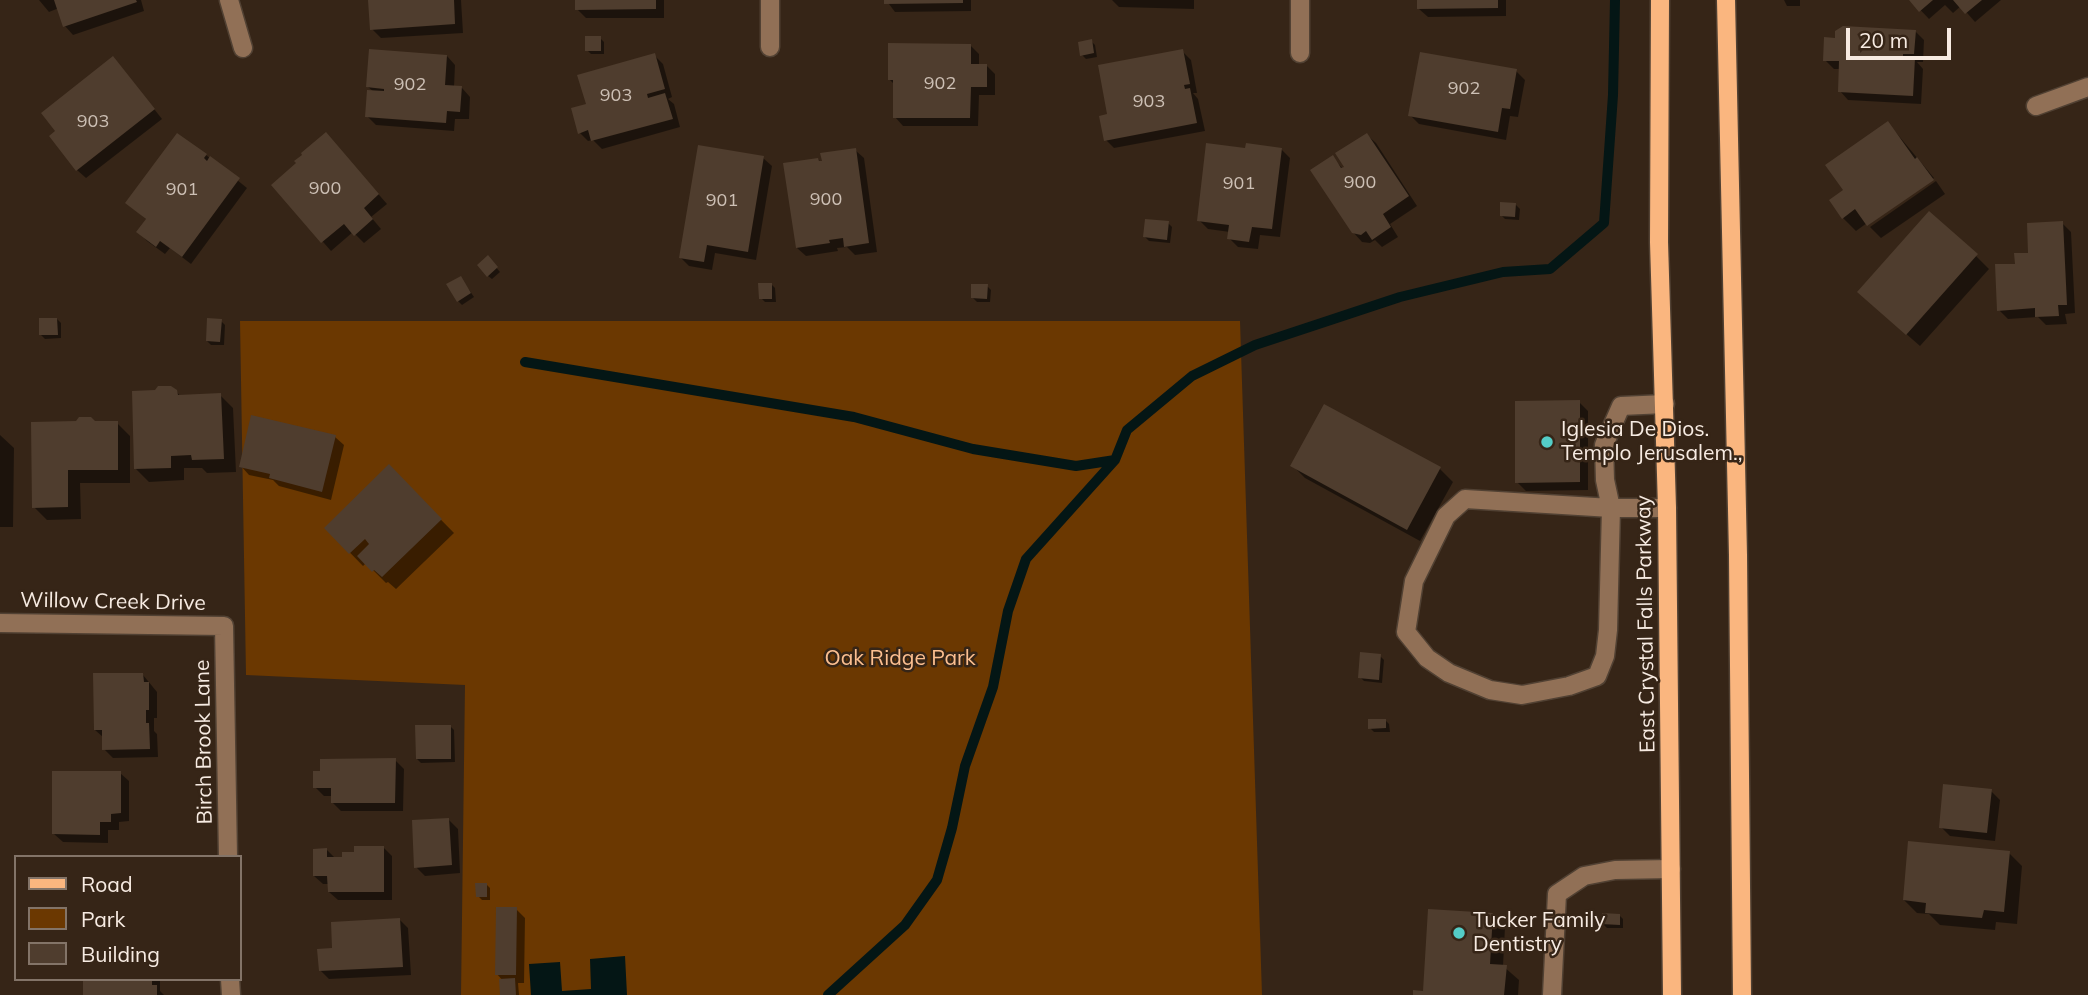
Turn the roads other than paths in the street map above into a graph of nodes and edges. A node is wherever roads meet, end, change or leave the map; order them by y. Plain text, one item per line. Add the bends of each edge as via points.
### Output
1 (229, 0) edge
2 (770, 0) edge
3 (1300, 0) edge
4 (1660, 0) edge
5 (1727, 0) edge
6 (770, 47) dead end
7 (243, 48) dead end
8 (1300, 53) dead end
9 (2088, 87) edge
10 (2036, 106) dead end
11 (1665, 404) junction
12 (1611, 508) junction
13 (1667, 508) junction
14 (0, 623) edge
15 (225, 626) joint
16 (228, 855) edge
17 (1671, 869) junction
18 (1552, 995) edge
19 (1672, 995) edge
20 (1742, 995) edge

1 - 7 street
2 - 6 street
3 - 8 street
4 - 11 main road, East Crystal Falls Parkway via 1659,242
5 - 20 main road
9 - 10 street
11 - 12 street via 1620,406 1604,445
11 - 13 main road, East Crystal Falls Parkway
12 - 12 street via 1465,499 1446,516 1414,581 1406,632 1427,658 1490,690 1522,695 1597,677 1608,629
12 - 13 street
13 - 17 main road, East Crystal Falls Parkway
14 - 15 street, Willow Creek Drive
15 - 16 street, Birch Brook Lane
17 - 18 street via 1584,876 1557,894
17 - 19 main road, East Crystal Falls Parkway

